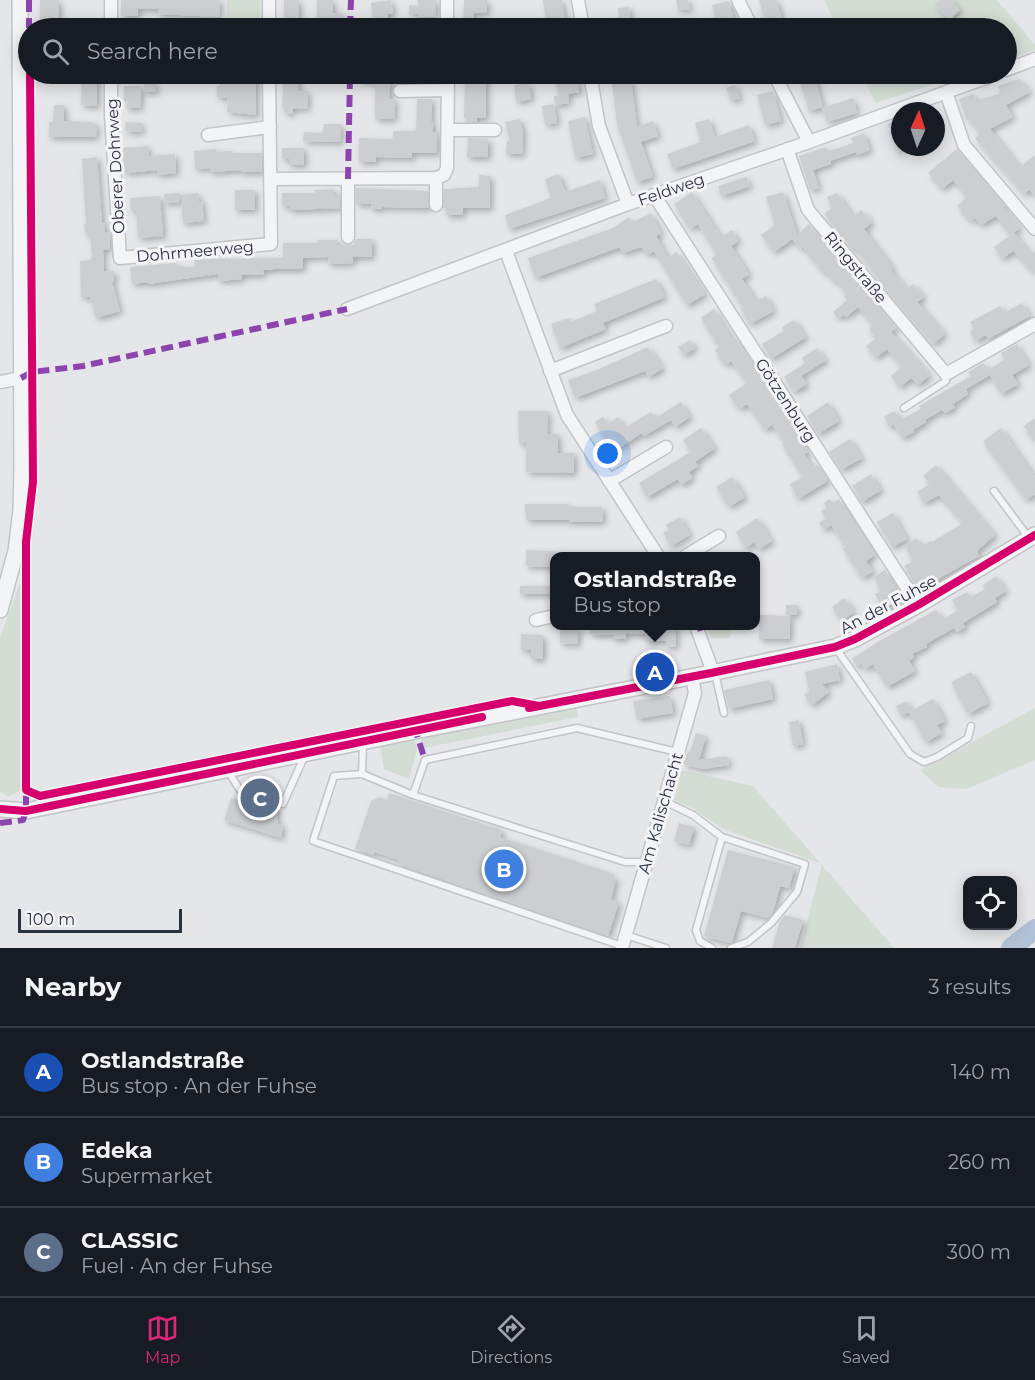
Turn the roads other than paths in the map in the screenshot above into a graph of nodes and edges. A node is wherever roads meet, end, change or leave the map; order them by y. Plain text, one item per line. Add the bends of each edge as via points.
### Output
1 (20, 0) edge
2 (111, 0) edge
3 (269, 0) edge
4 (447, 0) edge
5 (578, 0) edge
6 (738, 0) edge
7 (20, 18) edge
8 (111, 18) edge
9 (269, 18) edge
10 (447, 18) edge
11 (581, 18) edge
12 (747, 18) edge
13 (1035, 59) edge
14 (1017, 66) edge
15 (20, 84) edge
16 (111, 84) edge
17 (269, 84) edge
18 (448, 84) edge
19 (592, 84) edge
20 (779, 84) edge
21 (968, 84) edge
22 (448, 90) junction
23 (400, 91) dead end
24 (946, 92) junction
25 (270, 127) junction
26 (448, 129) junction
27 (495, 130) dead end
28 (208, 135) dead end
29 (809, 142) junction
30 (787, 149) junction
31 (436, 178) junction
32 (270, 179) junction
33 (348, 179) junction
34 (654, 195) junction
35 (628, 204) junction
36 (436, 205) dead end
37 (1035, 229) edge
38 (348, 237) dead end
39 (506, 251) junction
40 (120, 258) joint
41 (347, 309) dead end
42 (1035, 324) edge
43 (666, 326) dead end
44 (550, 371) junction
45 (946, 374) junction
46 (21, 378) junction
47 (0, 382) edge
48 (904, 408) dead end
49 (666, 447) dead end
50 (609, 481) junction
51 (994, 492) dead end
52 (719, 536) dead end
53 (1032, 537) edge
54 (655, 552) edge
55 (693, 552) edge
56 (918, 604) junction
57 (0, 610) edge
58 (550, 617) edge
59 (536, 620) dead end
60 (697, 630) edge
61 (834, 646) junction
62 (713, 673) junction
63 (692, 677) junction
64 (724, 713) dead end
65 (970, 726) dead end
66 (363, 742) junction
67 (677, 752) junction
68 (306, 754) junction
69 (227, 769) junction
70 (362, 774) junction
71 (413, 795) junction
72 (663, 801) junction
73 (0, 809) edge
74 (722, 837) junction
75 (646, 862) junction
76 (623, 943) edge
77 (666, 948) edge
78 (712, 948) edge
79 (731, 948) edge

1 - 7 street
2 - 8 street
3 - 9 street
4 - 10 street
5 - 11 street
6 - 12 street
13 - 14 street
15 - 46 street
16 - 40 street, Oberer Dohrweg
17 - 25 street
18 - 22 street
19 - 35 street via 599,126
20 - 29 street
21 - 24 street, Feldweg
22 - 23 street
22 - 26 street
24 - 29 street, Feldweg
24 - 37 street via 964,145
25 - 28 street
25 - 32 street
26 - 27 street
26 - 31 street via 447,168 444,175
29 - 30 street, Feldweg
30 - 34 street, Feldweg
30 - 45 street, Ringstraße via 808,210
31 - 33 street
31 - 36 street
32 - 33 street
32 - 40 street, Dohrmeerweg via 271,244
33 - 38 street
34 - 35 street, Feldweg
34 - 56 street, Götzenburg
35 - 39 street, Feldweg
39 - 41 street, Feldweg
39 - 44 street
42 - 45 street
43 - 44 street
44 - 50 street via 567,415
45 - 48 lane via 946,381
46 - 47 street
46 - 57 street via 21,510 16,550
49 - 50 street
50 - 54 street
51 - 53 lane, An der Fuhse
52 - 55 street
53 - 56 street, An der Fuhse
56 - 61 street, An der Fuhse via 855,639
58 - 59 street
60 - 62 street
61 - 62 street, An der Fuhse
61 - 65 lane, An der Fuhse via 910,754 924,762 937,757 968,738
62 - 63 street, An der Fuhse
62 - 64 lane
63 - 66 street, An der Fuhse
63 - 67 street, Am Kalischacht via 694,693
66 - 68 street, An der Fuhse
66 - 70 lane
67 - 71 lane via 577,728 425,760
67 - 72 street, Am Kalischacht
68 - 69 street, An der Fuhse
68 - 69 lane via 283,804 240,790
69 - 73 street, An der Fuhse via 26,811
70 - 71 lane
70 - 76 lane via 334,776 313,841
71 - 75 lane via 626,862
72 - 74 lane via 693,815
72 - 75 street, Am Kalischacht
74 - 78 lane via 696,930 700,941
74 - 79 lane via 805,864 797,892 771,923 747,942
75 - 76 street, Am Kalischacht
76 - 77 lane

